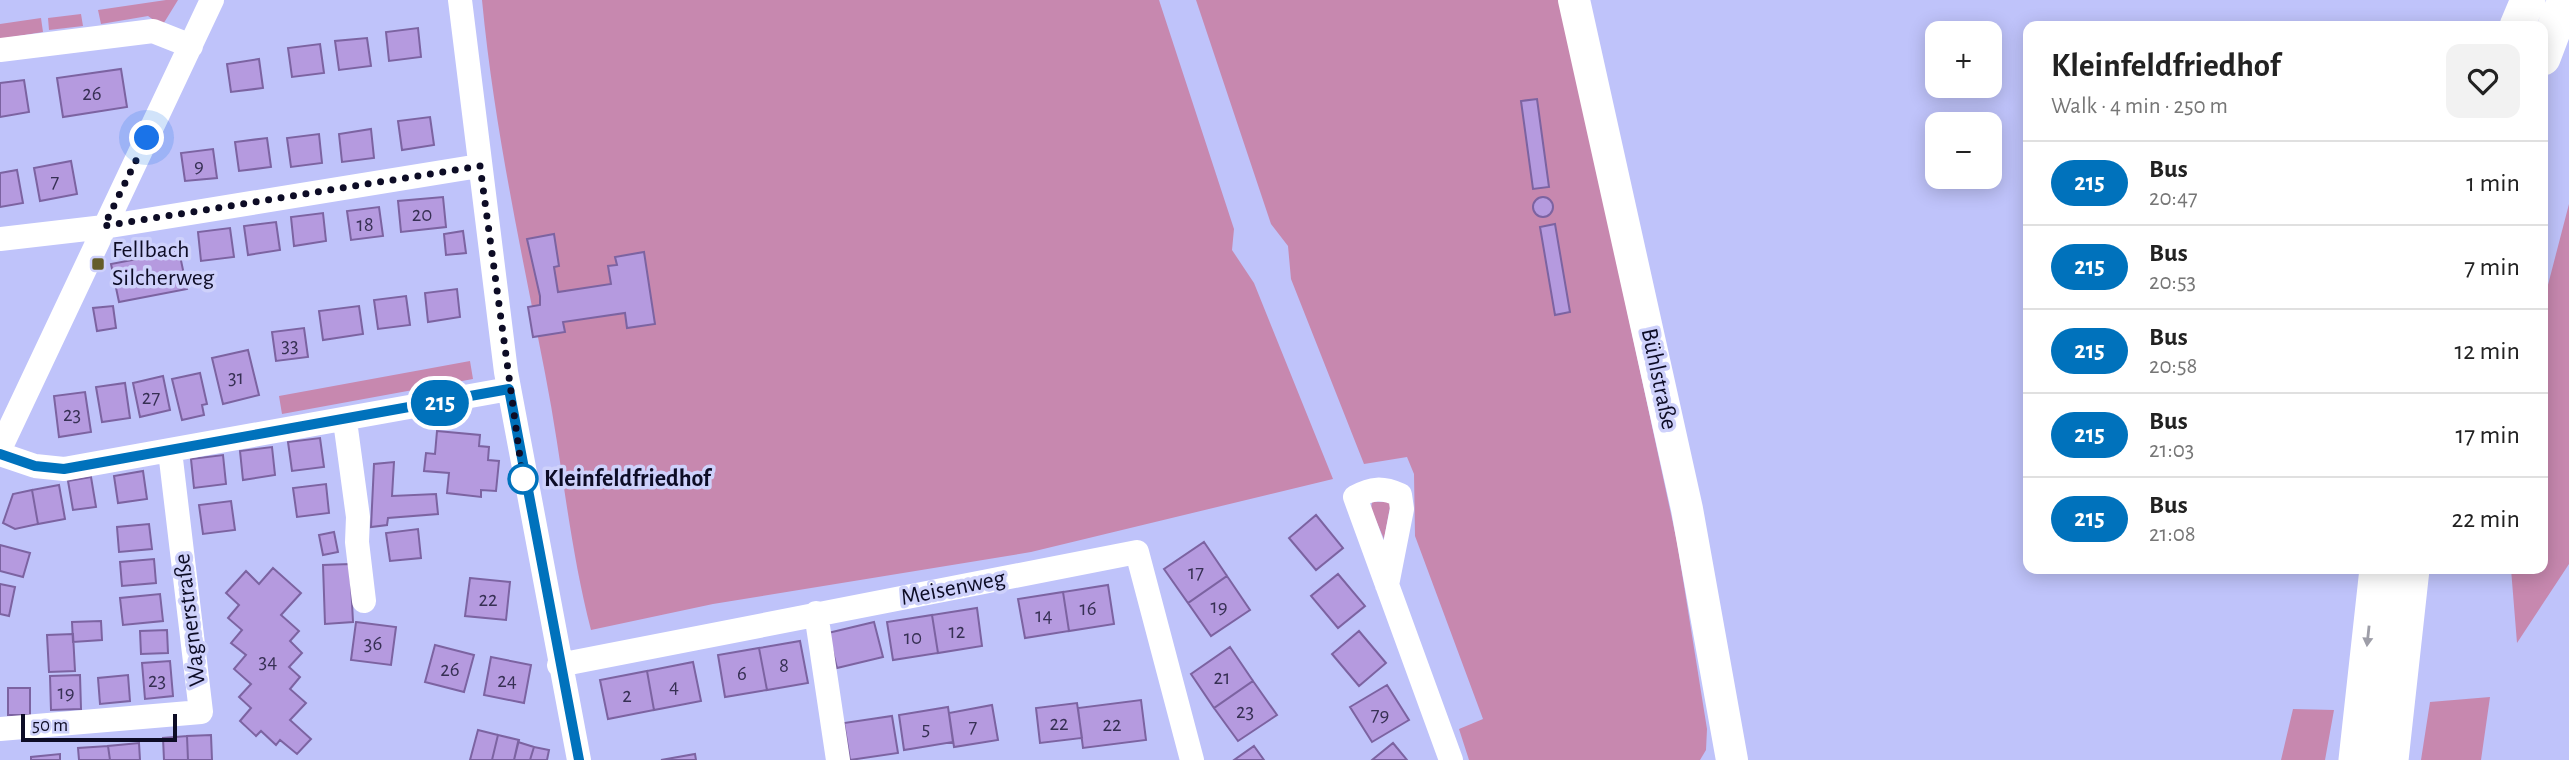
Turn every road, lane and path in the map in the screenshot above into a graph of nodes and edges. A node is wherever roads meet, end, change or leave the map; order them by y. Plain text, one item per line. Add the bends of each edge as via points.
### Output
1 (212, 0) edge
2 (460, 0) edge
3 (1574, 0) edge
4 (2528, 0) edge
5 (2565, 0) edge
6 (2519, 21) edge
7 (2548, 45) edge
8 (191, 46) junction
9 (0, 50) edge
10 (480, 166) junction
11 (104, 226) junction
12 (0, 239) edge
13 (509, 389) junction
14 (345, 421) junction
15 (0, 451) edge
16 (170, 451) junction
17 (2376, 574) edge
18 (2411, 574) edge
19 (1387, 585) junction
20 (363, 601) dead end
21 (816, 613) junction
22 (559, 665) junction
23 (0, 729) edge
24 (579, 760) edge
25 (838, 760) edge
26 (1192, 760) edge
27 (1451, 760) edge
28 (1732, 760) edge
29 (2356, 760) edge
30 (2391, 760) edge

1 - 8 street
2 - 10 street
3 - 28 main road, Bühlstraße via 1688,509
4 - 6 highway
5 - 7 highway
8 - 9 street via 153,31
8 - 11 street
10 - 11 street
10 - 13 street
11 - 12 street
11 - 15 street
13 - 14 street
13 - 22 street
14 - 16 street
14 - 20 street
15 - 16 street via 48,469
16 - 23 street, Wagnerstraße via 201,712
17 -> 29 highway
18 - 30 highway
19 - 19 street via 1402,509 1400,495 1387,489 1351,490
19 - 27 street
21 - 22 street, Meisenweg
21 - 25 street
21 - 26 street, Meisenweg via 1137,552
22 - 24 street

